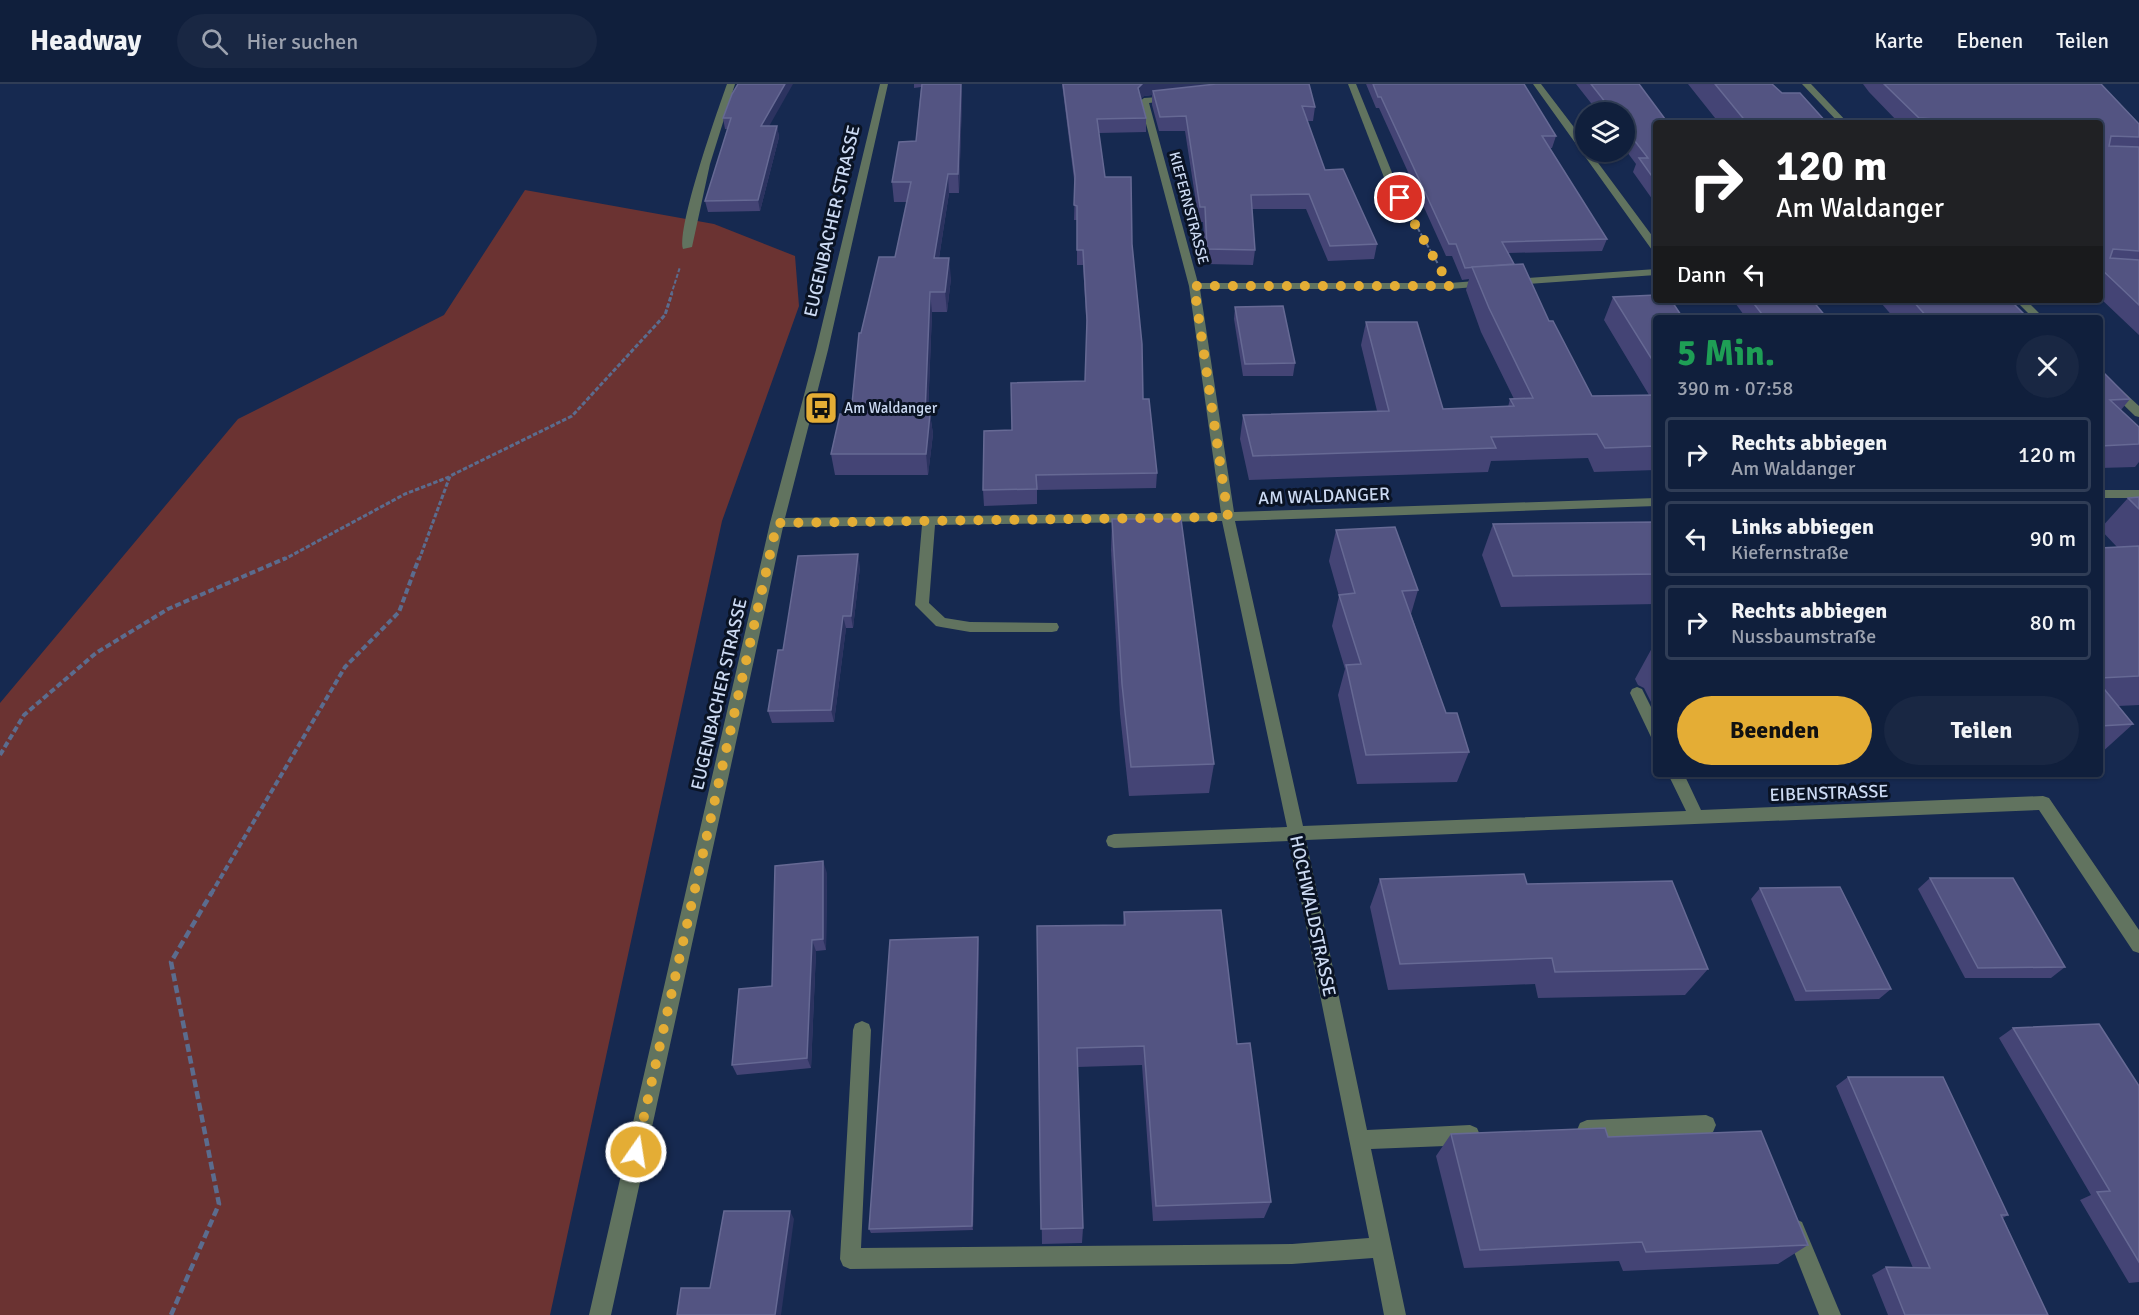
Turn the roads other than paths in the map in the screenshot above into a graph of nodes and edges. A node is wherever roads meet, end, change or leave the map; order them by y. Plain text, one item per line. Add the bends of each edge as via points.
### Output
1 (731, 84) edge
2 (884, 84) edge
3 (1352, 84) edge
4 (1537, 84) edge
5 (1806, 84) edge
6 (1178, 97) edge
7 (1841, 120) edge
8 (1575, 136) edge
9 (1594, 162) edge
10 (1390, 180) road end
11 (1653, 244) edge
12 (687, 247) road end
13 (1653, 272) edge
14 (1194, 286) junction
15 (2023, 303) edge
16 (2036, 315) edge
17 (2103, 379) edge
18 (2139, 413) edge
19 (2103, 494) edge
20 (2139, 494) edge
21 (1653, 502) edge
22 (1228, 517) junction
23 (928, 521) junction
24 (777, 523) junction
25 (1052, 627) dead end
26 (1637, 693) dead end
27 (1653, 727) edge
28 (1677, 777) edge
29 (1697, 818) junction
30 (1296, 833) junction
31 (1114, 841) dead end
32 (2139, 945) edge
33 (862, 1030) dead end
34 (1706, 1125) dead end
35 (1563, 1131) edge
36 (1491, 1134) edge
37 (1359, 1140) junction
38 (1788, 1210) edge
39 (1381, 1247) junction
40 (600, 1315) edge
41 (1395, 1315) edge
42 (1830, 1315) edge

1 - 12 street via 701,176
2 - 24 street, EUGENBACHER STRASSE
3 - 10 street
4 - 8 street
5 - 7 street
6 - 14 street, KIEFERNSTRASSE via 1144,101
9 - 11 street
13 - 14 street via 1450,286
14 - 22 street, KIEFERNSTRASSE
15 - 16 street
17 - 18 street
19 - 20 street
21 - 22 street, AM WALDANGER
22 - 23 street, AM WALDANGER
22 - 30 street, HOCHWALDSTRASSE
23 - 24 street, AM WALDANGER
23 - 25 street via 922,605 941,622 970,627
24 - 40 street, EUGENBACHER STRASSE
26 - 27 street
28 - 29 street
29 - 30 street, EIBENSTRASSE
29 - 32 street, EIBENSTRASSE via 2043,804
30 - 31 street, EIBENSTRASSE
30 - 37 street, HOCHWALDSTRASSE
33 - 39 street via 850,1259 1292,1254
34 - 35 street
36 - 37 street
37 - 39 street, HOCHWALDSTRASSE
38 - 42 street
39 - 41 street, HOCHWALDSTRASSE

